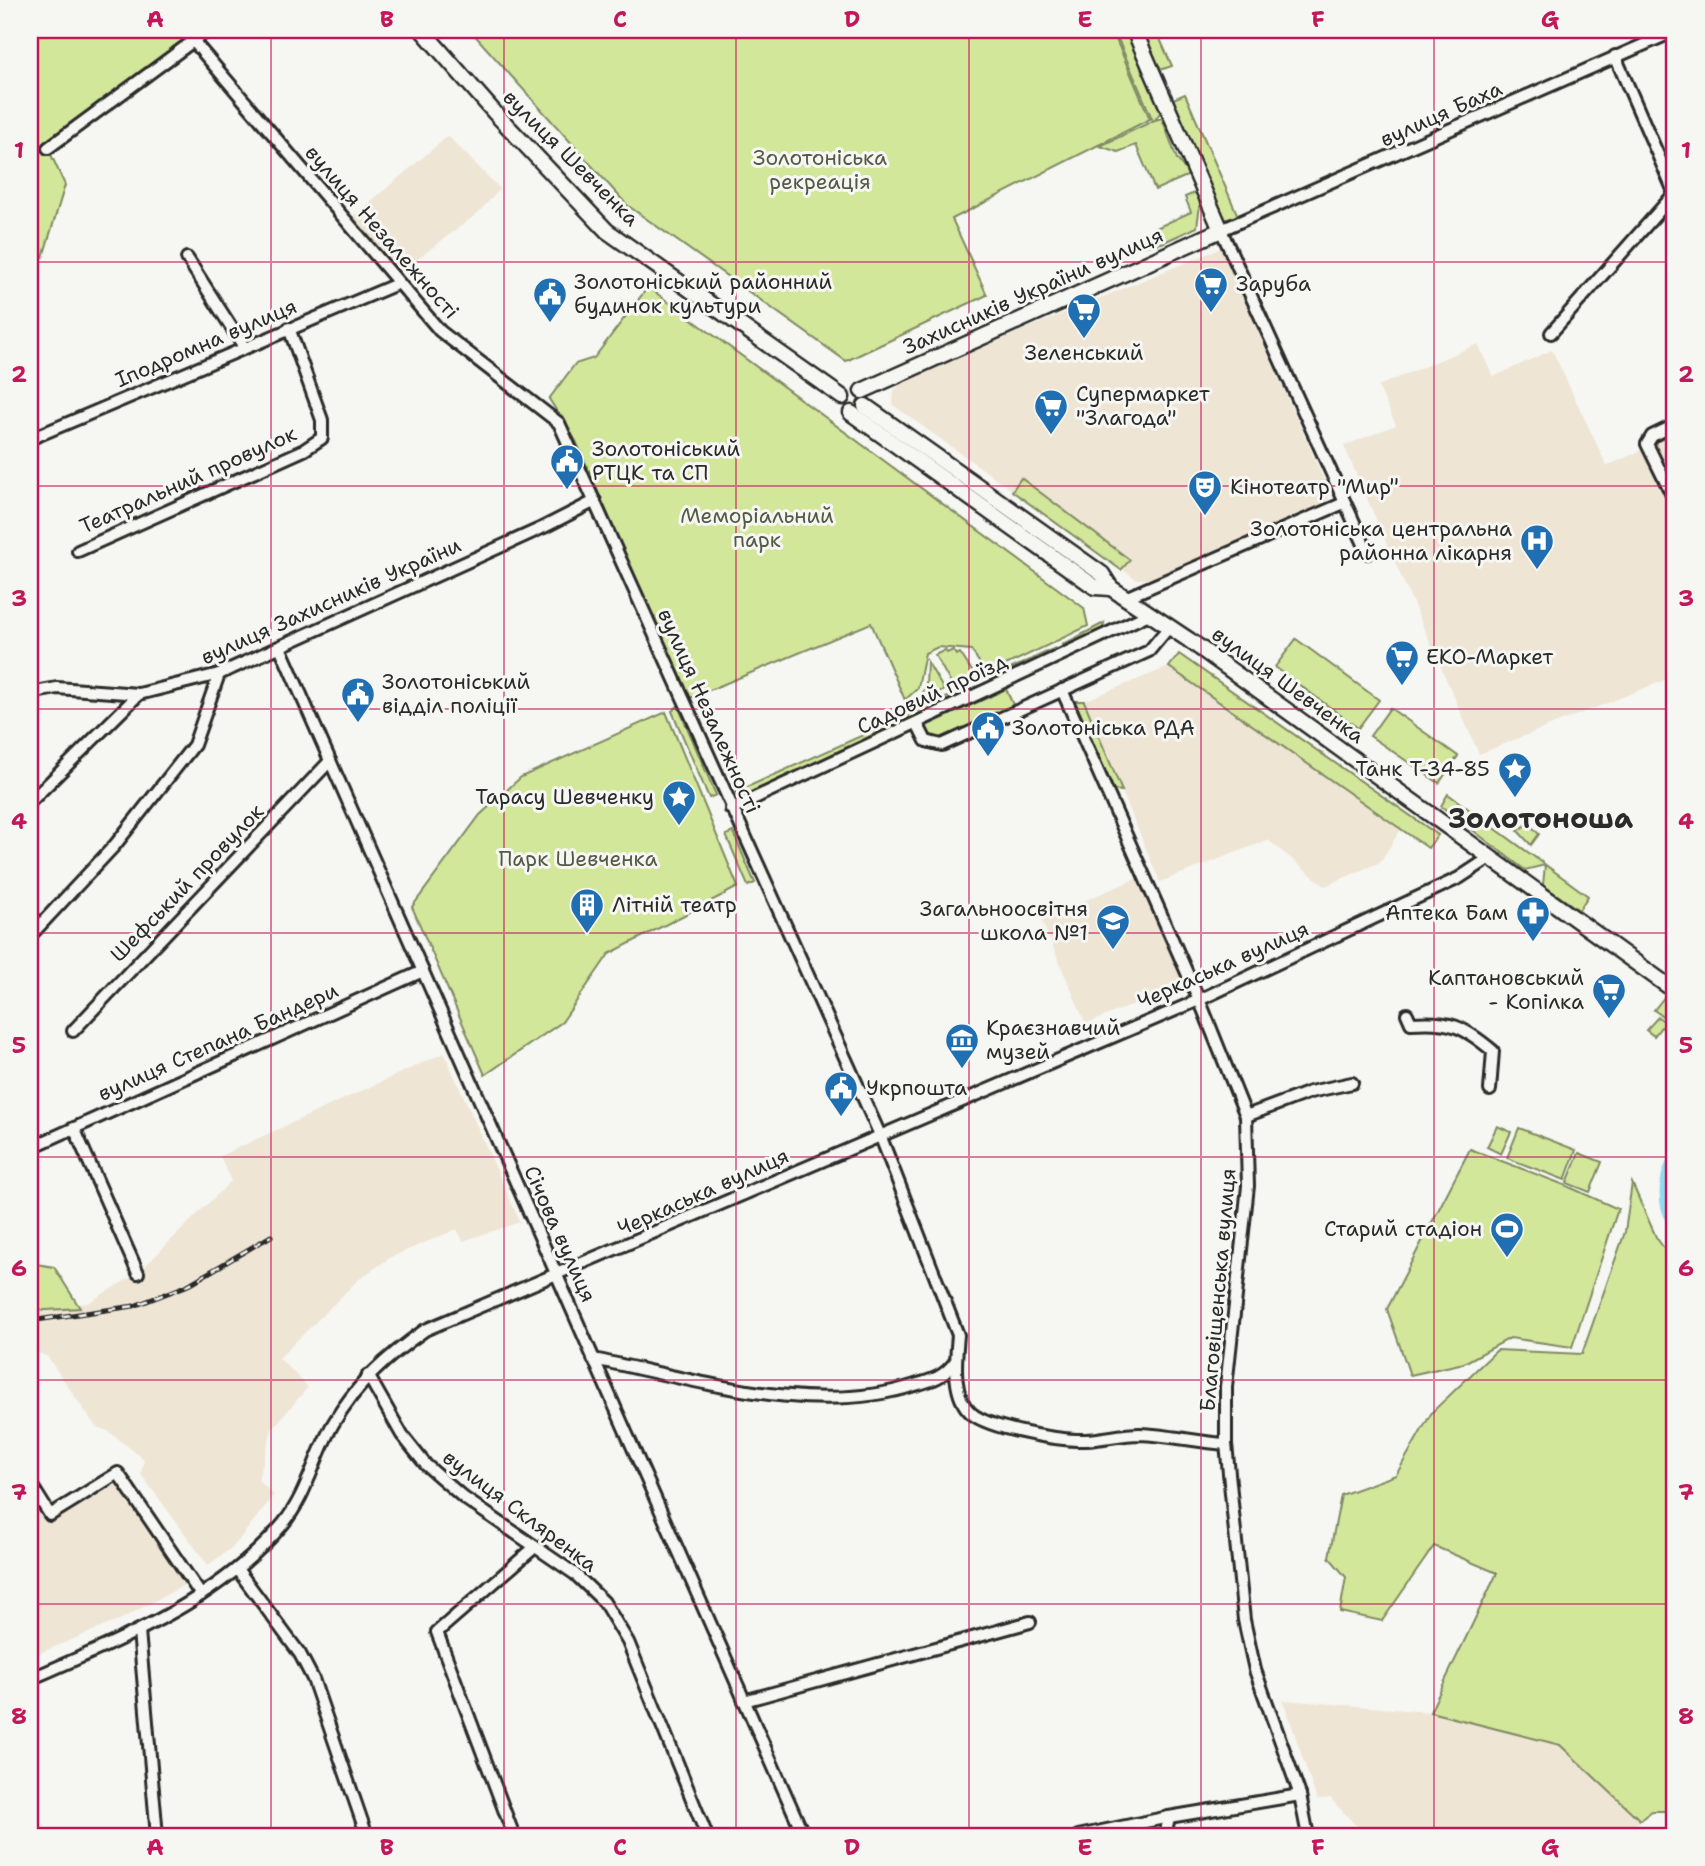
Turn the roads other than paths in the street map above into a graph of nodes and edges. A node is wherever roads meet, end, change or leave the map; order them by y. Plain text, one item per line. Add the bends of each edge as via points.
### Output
1 (184, 30) edge
2 (208, 30) edge
3 (422, 30) edge
4 (1134, 30) edge
5 (1675, 31) edge
6 (1658, 34) edge
7 (195, 41) junction
8 (1615, 56) junction
9 (48, 148) dead end
10 (1675, 194) edge
11 (1221, 230) junction
12 (187, 258) dead end
13 (397, 284) junction
14 (289, 328) junction
15 (1551, 333) dead end
16 (244, 347) junction
17 (862, 391) junction
18 (842, 397) junction
19 (865, 406) junction
20 (851, 412) junction
21 (1675, 425) edge
22 (30, 439) edge
23 (1674, 499) edge
24 (595, 501) junction
25 (1345, 503) junction
26 (78, 551) dead end
27 (1368, 553) dead end
28 (1111, 588) junction
29 (1125, 598) junction
30 (1149, 614) junction
31 (1169, 627) junction
32 (280, 648) junction
33 (219, 674) junction
34 (1062, 690) junction
35 (30, 693) edge
36 (139, 694) junction
37 (917, 723) junction
38 (330, 761) junction
39 (30, 802) edge
40 (731, 810) junction
41 (1491, 857) junction
42 (30, 936) edge
43 (423, 971) junction
44 (1675, 991) edge
45 (1199, 1000) junction
46 (1407, 1014) dead end
47 (73, 1031) dead end
48 (1352, 1083) dead end
49 (1490, 1090) dead end
50 (1246, 1116) junction
51 (74, 1128) junction
52 (880, 1135) junction
53 (30, 1148) edge
54 (138, 1273) dead end
55 (557, 1276) junction
56 (593, 1359) junction
57 (956, 1362) junction
58 (368, 1375) junction
59 (1226, 1444) junction
60 (30, 1483) edge
61 (535, 1547) junction
62 (237, 1569) junction
63 (201, 1595) junction
64 (1030, 1622) dead end
65 (139, 1632) junction
66 (30, 1679) edge
67 (744, 1701) junction
68 (1300, 1795) junction
69 (1169, 1817) junction
70 (157, 1836) edge
71 (367, 1836) edge
72 (514, 1836) edge
73 (707, 1836) edge
74 (804, 1836) edge
75 (1079, 1836) edge
76 (1165, 1836) edge
77 (1308, 1836) edge

1 - 7 street, вулиця Незалежності
2 - 7 street
3 - 18 main road, вулиця Шевченка via 607,231
4 - 11 main road
5 - 6 street, вулиця Баха
6 - 8 street, вулиця Баха
7 - 9 street
7 - 13 street, вулиця Незалежності
8 - 10 street
8 - 11 street, вулиця Баха
10 - 15 street
11 - 17 main road, Захисників України вулиця
11 - 25 street
12 - 16 street
13 - 14 street, Іподромна вулиця
13 - 24 street, вулиця Незалежності via 440,331 559,423
14 - 16 street, Іподромна вулиця
14 - 26 street, Театральний провулок via 322,420 322,438
16 - 22 street, Іподромна вулиця
17 - 18 main road via 850,389
17 - 19 main road
18 - 20 main road via 842,404
19 - 20 main road
19 - 28 main road, вулиця Шевченка via 1102,574
20 - 28 main road, вулиця Шевченка via 1095,587
21 - 23 street via 1652,436 1647,444
24 - 32 street, вулиця Захисників України
24 - 40 street, вулиця Незалежності
25 - 27 street
25 - 29 street
28 - 29 main road, вулиця Шевченка
29 - 30 main road, вулиця Шевченка
30 - 31 main road, вулиця Шевченка
30 - 37 street, Садовий проїзд
31 - 34 street via 1149,650
31 - 41 main road, вулиця Шевченка
32 - 33 street, вулиця Захисників України
32 - 38 street, Січова вулиця
33 - 36 street, вулиця Захисників України
33 - 42 street via 194,745 116,845
34 - 37 street via 942,745 926,741
34 - 45 street, Благовіщенська вулиця
35 - 36 street, вулиця Захисників України via 57,688
36 - 39 street
37 - 40 street, Садовий проїзд
38 - 43 street, Січова вулиця
38 - 47 street, Шефський провулок
40 - 52 street, вулиця Незалежності
41 - 44 main road, вулиця Шевченка
41 - 45 street, Черкаська вулиця via 1459,878
43 - 51 street, вулиця Степана Бандери
43 - 55 street, Січова вулиця
45 - 50 street, Благовіщенська вулиця
45 - 52 street, Черкаська вулиця
46 - 49 street via 1411,1023 1439,1021 1465,1028 1493,1051
48 - 50 street via 1310,1092
50 - 59 street, Благовіщенська вулиця via 1247,1198 1226,1387
51 - 53 street, вулиця Степана Бандери
51 - 54 street
52 - 55 street, Черкаська вулиця
52 - 57 street, вулиця Незалежності via 958,1335
55 - 56 street, Січова вулиця
55 - 58 street, Черкаська вулиця via 425,1330
56 - 57 street via 726,1387 849,1399 945,1376
56 - 67 street, Січова вулиця
57 - 59 street, вулиця Незалежності via 960,1398 971,1413 990,1422 1084,1440 1139,1434
58 - 61 street, вулиця Скляренка via 402,1435 426,1465 464,1498
58 - 62 street, Черкаська вулиця via 332,1425 300,1499 284,1523
59 - 68 street, Благовіщенська вулиця via 1244,1620 1255,1670
60 - 63 street via 50,1515 118,1473
61 - 72 street via 437,1632
61 - 73 street, вулиця Скляренка via 575,1574 604,1602 628,1642
62 - 63 street, Черкаська вулиця
62 - 71 street via 300,1654 313,1679
63 - 65 street, Черкаська вулиця
64 - 67 street
65 - 66 street, Черкаська вулиця
65 - 70 street
67 - 74 street, Січова вулиця
68 - 69 street
68 - 77 street, Благовіщенська вулиця
69 - 75 street
69 - 76 street

